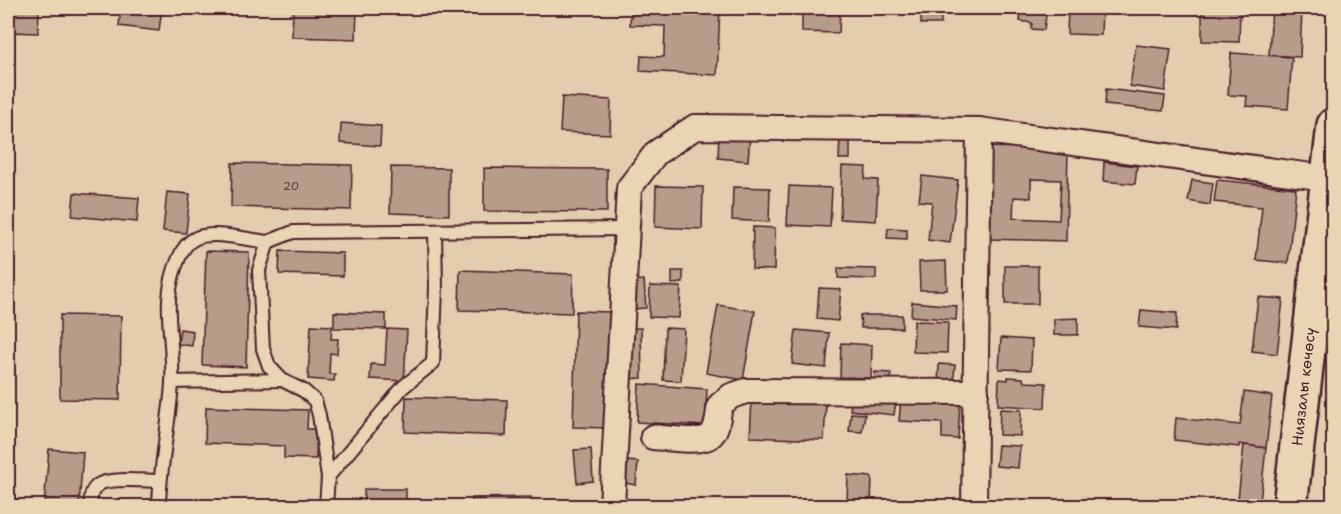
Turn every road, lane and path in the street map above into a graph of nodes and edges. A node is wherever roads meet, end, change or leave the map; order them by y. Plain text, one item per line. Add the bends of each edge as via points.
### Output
1 (1334, 125) edge
2 (979, 130) junction
3 (1326, 178) junction
4 (627, 229) junction
5 (435, 231) junction
6 (268, 242) junction
7 (282, 380) junction
8 (172, 382) junction
9 (976, 392) junction
10 (653, 437) dead end
11 (328, 477) junction
12 (160, 481) junction
13 (91, 507) edge
14 (159, 507) edge
15 (326, 507) edge
16 (612, 507) edge
17 (974, 507) edge
18 (1290, 507) edge

1 - 3 street, Ниязалы көчөсү
2 - 3 street
2 - 4 street via 695,127 656,153 629,188
2 - 9 street
3 - 18 street, Ниязалы көчөсү
4 - 5 lane
4 - 16 street
5 - 6 lane via 292,232
5 - 11 lane via 433,363 403,387
6 - 7 lane via 259,270 262,349 269,366
6 - 8 lane via 208,234 194,238 183,249 171,274 167,301
7 - 8 lane
7 - 11 lane via 315,401
8 - 12 lane
9 - 10 street via 746,391 720,405 710,437
9 - 17 street
11 - 15 lane
12 - 13 lane via 110,481 98,485 90,495
12 - 14 lane

